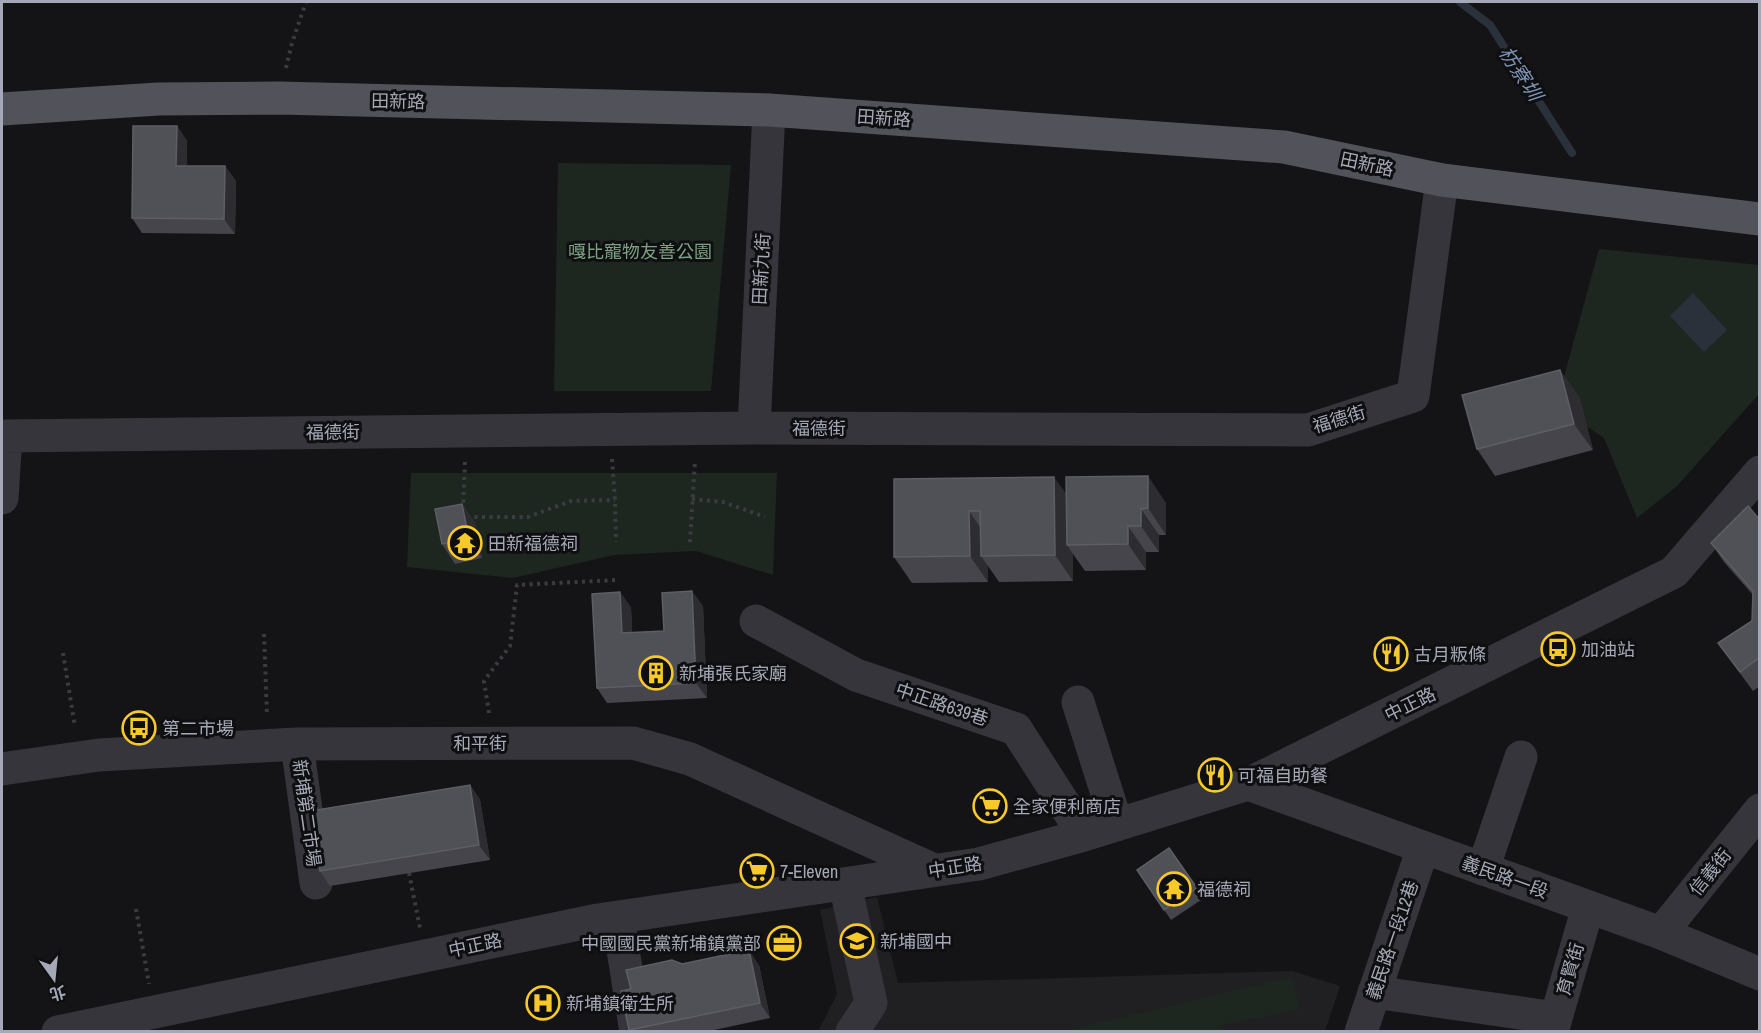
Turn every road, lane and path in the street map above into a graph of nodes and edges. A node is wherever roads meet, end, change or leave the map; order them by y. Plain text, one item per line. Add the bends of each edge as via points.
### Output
1 (306, 2) edge
2 (279, 98) junction
3 (2, 109) edge
4 (769, 110) junction
5 (1442, 180) junction
6 (1760, 219) edge
7 (754, 428) junction
8 (4, 436) edge
9 (612, 458) dead end
10 (465, 460) dead end
11 (695, 461) dead end
12 (1760, 472) edge
13 (2, 498) edge
14 (692, 499) junction
15 (615, 500) junction
16 (765, 517) dead end
17 (616, 542) dead end
18 (690, 542) dead end
19 (616, 580) dead end
20 (756, 621) dead end
21 (264, 634) dead end
22 (63, 653) dead end
23 (1078, 702) dead end
24 (494, 743) junction
25 (283, 745) junction
26 (1521, 757) dead end
27 (80, 758) junction
28 (2, 769) edge
29 (1248, 784) junction
30 (1760, 810) edge
31 (1117, 825) junction
32 (1084, 835) junction
33 (1423, 848) junction
34 (1483, 869) junction
35 (934, 870) junction
36 (409, 873) edge
37 (316, 883) edge
38 (845, 884) junction
39 (1588, 907) junction
40 (136, 909) dead end
41 (618, 918) junction
42 (1661, 933) junction
43 (426, 955) junction
44 (1760, 974) edge
45 (1374, 992) junction
46 (173, 1016) edge
47 (1554, 1025) edge
48 (58, 1032) edge
49 (636, 1032) edge
50 (852, 1032) edge
51 (1361, 1032) edge

1 - 2 path
2 - 3 main road, 田新路 via 158,99
2 - 4 main road, 田新路
4 - 5 main road, 田新路 via 1284,147
4 - 7 street, 田新九街
5 - 6 main road, 田新路
5 - 7 street, 福德街 via 1413,396 1308,430
7 - 8 street, 福德街
8 - 13 street
9 - 15 path
10 - 15 path via 463,517 528,517 571,501
11 - 14 path
12 - 29 street, 中正路 via 1674,573
14 - 16 path via 723,502
14 - 18 path
15 - 17 path
19 - 24 path via 517,585 510,646 484,681
20 - 32 street, 中正路639巷 via 856,675 1016,729
21 - 25 path
22 - 27 path
23 - 31 street
24 - 25 street, 和平街
24 - 35 street, 和平街 via 633,743 690,759
25 - 27 street, 和平街
25 - 37 street, 新埔第二市場
26 - 34 street
27 - 28 street, 和平街
29 - 31 street, 中正路
29 - 33 street, 義民路一段
30 - 42 street, 信義街
31 - 32 street, 中正路
32 - 35 street, 中正路 via 980,864
33 - 34 street, 義民路一段
33 - 45 street, 義民路一段12巷
34 - 39 street, 義民路一段
35 - 38 street, 中正路
36 - 43 path
38 - 41 street, 中正路
38 - 50 street via 871,1003
39 - 42 street, 義民路一段
39 - 47 street, 育賢街
40 - 46 path
41 - 43 street, 中正路
41 - 49 street
42 - 44 street, 義民路一段
43 - 46 street, 中正路
45 - 47 street
45 - 51 street, 義民路一段12巷
46 - 48 street, 中正路

